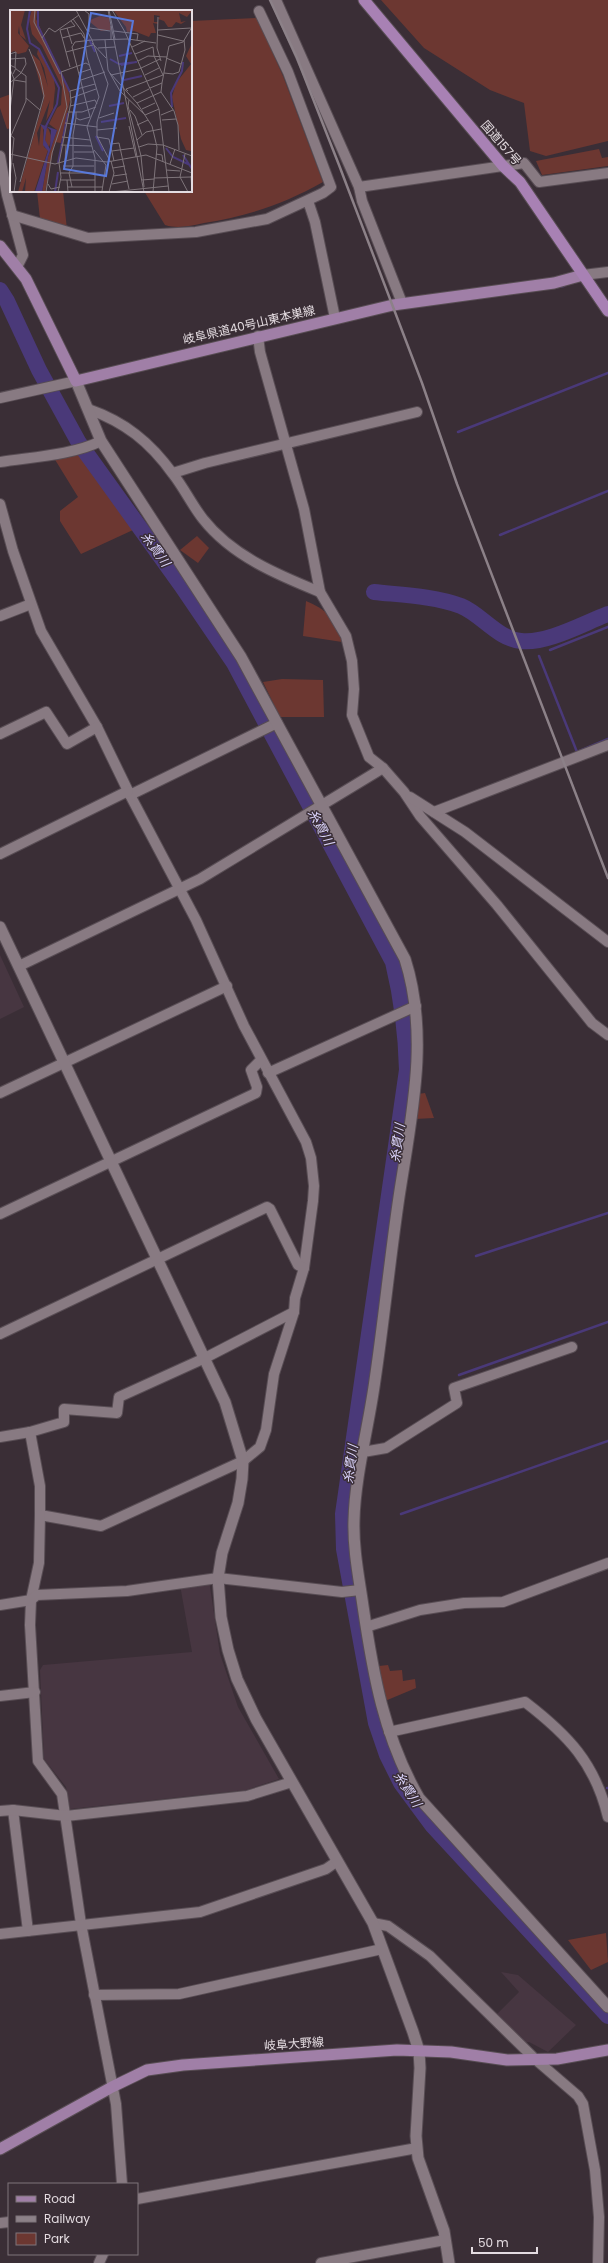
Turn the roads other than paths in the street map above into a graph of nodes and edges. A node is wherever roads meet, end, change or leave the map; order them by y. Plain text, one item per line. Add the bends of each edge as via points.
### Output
1 (276, 0) edge
2 (364, 0) edge
3 (259, 11) dead end
4 (0, 156) edge
5 (503, 166) junction
6 (608, 173) edge
7 (359, 187) junction
8 (308, 201) junction
9 (12, 214) junction
10 (0, 246) edge
11 (17, 267) junction
12 (608, 272) edge
13 (583, 275) junction
14 (402, 303) junction
15 (608, 311) edge
16 (335, 318) junction
17 (258, 336) junction
18 (76, 380) junction
19 (0, 398) edge
20 (88, 409) junction
21 (416, 412) dead end
22 (286, 443) junction
23 (96, 444) junction
24 (0, 462) edge
25 (173, 473) junction
26 (0, 504) edge
27 (321, 593) junction
28 (31, 604) junction
29 (0, 616) edge
30 (97, 727) junction
31 (271, 727) junction
32 (0, 734) edge
33 (608, 745) edge
34 (383, 768) junction
35 (404, 792) junction
36 (129, 793) junction
37 (319, 806) junction
38 (434, 812) junction
39 (0, 854) edge
40 (180, 890) junction
41 (0, 927) edge
42 (608, 942) edge
43 (19, 966) junction
44 (227, 986) junction
45 (408, 1010) junction
46 (608, 1035) edge
47 (261, 1060) junction
48 (65, 1064) junction
49 (268, 1073) junction
50 (0, 1093) edge
51 (112, 1162) junction
52 (0, 1214) edge
53 (158, 1260) junction
54 (304, 1268) junction
55 (294, 1312) junction
56 (0, 1334) edge
57 (572, 1347) dead end
58 (205, 1358) junction
59 (30, 1432) junction
60 (0, 1437) edge
61 (363, 1452) junction
62 (243, 1461) junction
63 (40, 1515) junction
64 (608, 1563) edge
65 (218, 1578) junction
66 (354, 1591) junction
67 (31, 1600) junction
68 (0, 1604) edge
69 (366, 1627) junction
70 (35, 1692) junction
71 (0, 1696) edge
72 (389, 1732) junction
73 (292, 1782) junction
74 (605, 1795) edge
75 (13, 1810) junction
76 (0, 1811) edge
77 (66, 1816) junction
78 (608, 1817) edge
79 (336, 1862) junction
80 (373, 1923) junction
81 (81, 1924) junction
82 (28, 1931) junction
83 (0, 1934) edge
84 (382, 1948) junction
85 (94, 1994) junction
86 (608, 2007) edge
87 (608, 2050) edge
88 (418, 2052) junction
89 (535, 2059) junction
90 (112, 2087) junction
91 (417, 2148) junction
92 (0, 2149) edge
93 (122, 2183) edge
94 (138, 2199) edge
95 (445, 2240) junction
96 (321, 2263) edge
97 (449, 2263) edge
98 (598, 2263) edge

1 - 7 street
2 - 5 highway, 国道157号
3 - 8 street via 288,72 331,187
4 - 9 street
5 - 6 street via 524,163 539,182
5 - 7 street
5 - 13 highway, 国道157号 via 520,182
7 - 14 street via 362,201
8 - 9 street via 267,219 196,232 88,238
8 - 16 street via 315,222
9 - 11 street via 23,255
10 - 11 main road
11 - 18 main road via 26,279
12 - 13 street
13 - 14 main road, 岐阜県道40号山東本巣線 via 554,283
13 - 15 highway, 国道157号
14 - 16 main road, 岐阜県道40号山東本巣線
16 - 17 main road, 岐阜県道40号山東本巣線
17 - 18 main road, 岐阜県道40号山東本巣線
17 - 22 street via 260,352
18 - 19 street
18 - 20 street
20 - 23 street
20 - 25 street via 111,417 140,435
21 - 22 street
22 - 25 street
22 - 27 street via 312,539
23 - 24 street via 75,450
23 - 31 street via 225,631
25 - 27 street via 204,520 247,559
26 - 28 street
27 - 34 street via 346,636 352,661 352,715 369,758
28 - 29 street
28 - 30 street via 41,631
30 - 32 street via 67,744 46,712
30 - 36 street
31 - 36 street
31 - 37 street
33 - 38 street
34 - 35 street
34 - 37 street
35 - 38 street
35 - 46 street via 420,816 497,905 563,989 592,1023
36 - 39 street
36 - 40 street
37 - 40 street via 244,854
37 - 45 street via 405,959 412,983
38 - 42 street via 472,837
40 - 43 street
40 - 44 street
41 - 43 street
43 - 48 street
44 - 47 street
44 - 48 street
45 - 49 street
45 - 61 street via 418,1036 412,1125
47 - 49 street
47 - 51 street via 251,1070 257,1087 256,1093
48 - 50 street
48 - 51 street
49 - 54 street via 306,1142 311,1158 314,1193
51 - 52 street
51 - 53 street
53 - 54 street via 267,1207 298,1265
53 - 56 street
53 - 58 street
54 - 55 street via 295,1298
55 - 58 street
55 - 62 street via 274,1374 266,1430 260,1447
57 - 61 street via 454,1388 457,1403 386,1448
58 - 59 street via 119,1397 117,1413 64,1409 64,1422
58 - 62 street via 225,1402
59 - 60 street
59 - 63 street via 40,1486
61 - 66 street via 354,1519
62 - 63 street via 101,1526
62 - 65 street via 238,1503 222,1553
63 - 67 street via 39,1563
64 - 69 street via 503,1602 464,1603 420,1610
65 - 66 street
65 - 67 street via 127,1590 37,1595
65 - 73 street via 221,1617 237,1679 256,1719
66 - 69 street
67 - 68 street
67 - 70 street via 30,1625
69 - 72 street via 381,1709
70 - 71 street
70 - 77 street via 38,1761 62,1794
72 - 74 street via 525,1702 555,1725 574,1745
72 - 86 street via 419,1798
73 - 77 street via 248,1796
73 - 79 street
74 - 78 street
75 - 76 street
75 - 77 street
75 - 82 street
77 - 81 street
79 - 80 street
79 - 81 street via 326,1869 200,1912
80 - 84 street
80 - 89 street via 388,1926 430,1956
81 - 82 street
81 - 85 street
82 - 83 street
84 - 85 street via 179,1994
84 - 88 street
85 - 90 street
87 - 89 main road, 岐阜大野線 via 557,2059
88 - 89 main road, 岐阜大野線 via 451,2052 507,2060
88 - 90 main road, 岐阜大野線 via 397,2050 183,2065 147,2070
88 - 91 street
89 - 98 street via 564,2082 583,2104 595,2170
90 - 92 main road, 岐阜大野線
90 - 93 street via 116,2104
91 - 94 street
91 - 95 street
95 - 96 street
95 - 97 street

